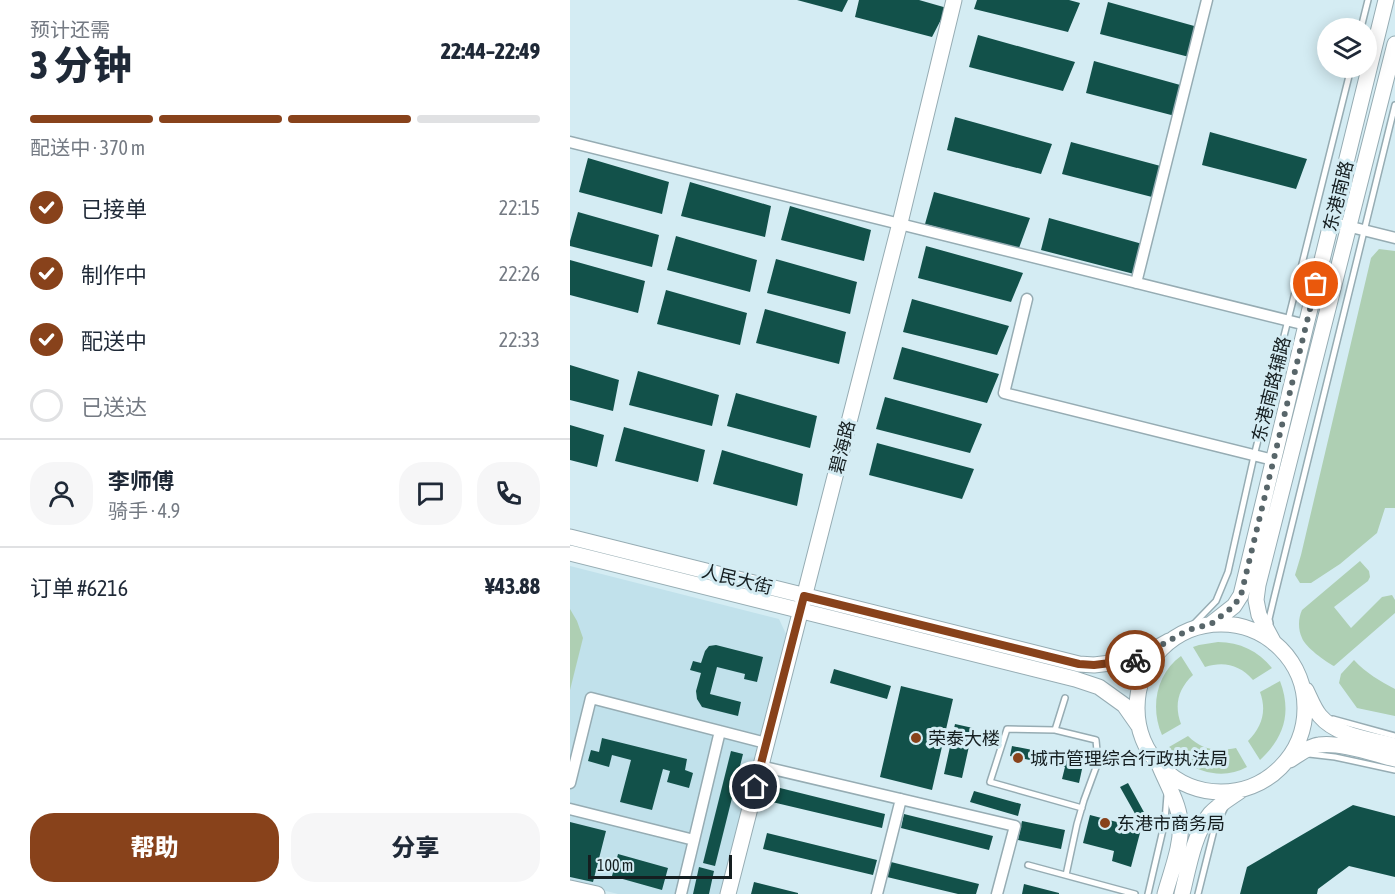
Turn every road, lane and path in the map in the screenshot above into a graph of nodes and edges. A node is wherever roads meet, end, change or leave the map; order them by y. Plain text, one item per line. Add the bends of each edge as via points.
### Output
1 (954, 0) edge
2 (1207, 0) edge
3 (1368, 0) edge
4 (1386, 0) edge
5 (1364, 18) edge
6 (1395, 44) edge
7 (1349, 78) edge
8 (1395, 105) edge
9 (570, 142) edge
10 (1331, 222) junction
11 (900, 223) junction
12 (1350, 227) junction
13 (1365, 231) junction
14 (1395, 238) edge
15 (1136, 283) junction
16 (1027, 299) dead end
17 (1288, 321) junction
18 (1305, 325) junction
19 (1254, 456) junction
20 (1273, 460) junction
21 (570, 537) edge
22 (570, 553) edge
23 (802, 603) junction
24 (1211, 624) junction
25 (1188, 630) junction
26 (1169, 641) junction
27 (1274, 642) junction
28 (1077, 672) junction
29 (1300, 679) junction
30 (1065, 698) dead end
31 (1320, 715) junction
32 (1138, 725) junction
33 (1055, 730) junction
34 (720, 731) junction
35 (1395, 736) edge
36 (766, 743) junction
37 (1395, 746) edge
38 (1301, 753) junction
39 (1395, 759) edge
40 (1159, 764) junction
41 (1282, 765) junction
42 (760, 766) junction
43 (1395, 770) edge
44 (570, 783) edge
45 (1168, 784) junction
46 (1244, 789) junction
47 (901, 799) junction
48 (1229, 799) junction
49 (1082, 808) junction
50 (570, 809) edge
51 (694, 840) junction
52 (1028, 865) dead end
53 (1066, 875) junction
54 (570, 888) edge
55 (597, 894) edge
56 (681, 894) edge
57 (728, 894) edge
58 (877, 894) edge
59 (997, 894) edge
60 (1135, 894) edge
61 (1148, 894) edge
62 (1165, 894) edge
63 (1182, 894) edge
64 (1198, 894) edge

1 - 11 main road, 碧海路
2 - 15 street
3 - 5 lane
4 - 10 main road, 东港南路
6 - 12 main road, 东港南路
7 - 17 lane, 东港南路辅路
8 - 13 lane
9 - 11 street
10 - 12 street
10 - 18 main road, 东港南路
11 - 15 street
11 - 23 main road, 碧海路
12 - 13 street
12 - 27 main road, 东港南路 via 1258,585 1259,615
13 - 14 street
13 - 27 lane via 1269,619
15 - 17 street
16 - 19 street via 1004,393
17 - 18 street
17 - 19 lane, 东港南路辅路
18 - 20 main road, 东港南路
19 - 20 street
19 - 25 lane, 东港南路辅路 via 1228,572 1216,601
20 - 24 main road, 东港南路 via 1241,595 1234,606
21 - 23 main road, 人民大街
22 - 23 main road, 人民大街
23 - 28 main road, 人民大街
23 - 36 main road, 碧海路
24 - 25 main road
24 - 27 main road via 1233,624 1254,630
25 - 26 main road
26 - 28 main road via 1135,660 1094,665
26 - 32 main road via 1152,659 1142,679
27 - 29 main road via 1289,658
28 - 32 main road via 1124,705
29 - 31 main road
29 - 41 main road via 1304,725 1296,746
30 - 33 lane
31 - 35 lane
31 - 37 main road via 1344,732
32 - 40 main road
33 - 49 lane via 1096,740 1098,762
33 - 49 lane via 1007,729 990,782
34 - 36 street
34 - 44 street via 591,698
34 - 51 street
36 - 42 main road, 碧海路
38 - 39 main road via 1318,745 1335,745
38 - 41 main road
38 - 43 lane
40 - 45 main road
40 - 46 main road via 1177,779 1200,789
41 - 46 main road via 1265,780
42 - 47 street
42 - 57 main road, 碧海路
45 - 61 lane via 1165,821
45 - 62 main road via 1180,829
46 - 48 main road
47 - 58 street
47 - 59 street via 1015,826
48 - 63 main road via 1210,815 1200,832
48 - 64 lane via 1214,830
49 - 53 lane
50 - 51 street
51 - 56 street
52 - 53 lane
53 - 60 lane
54 - 55 main road

